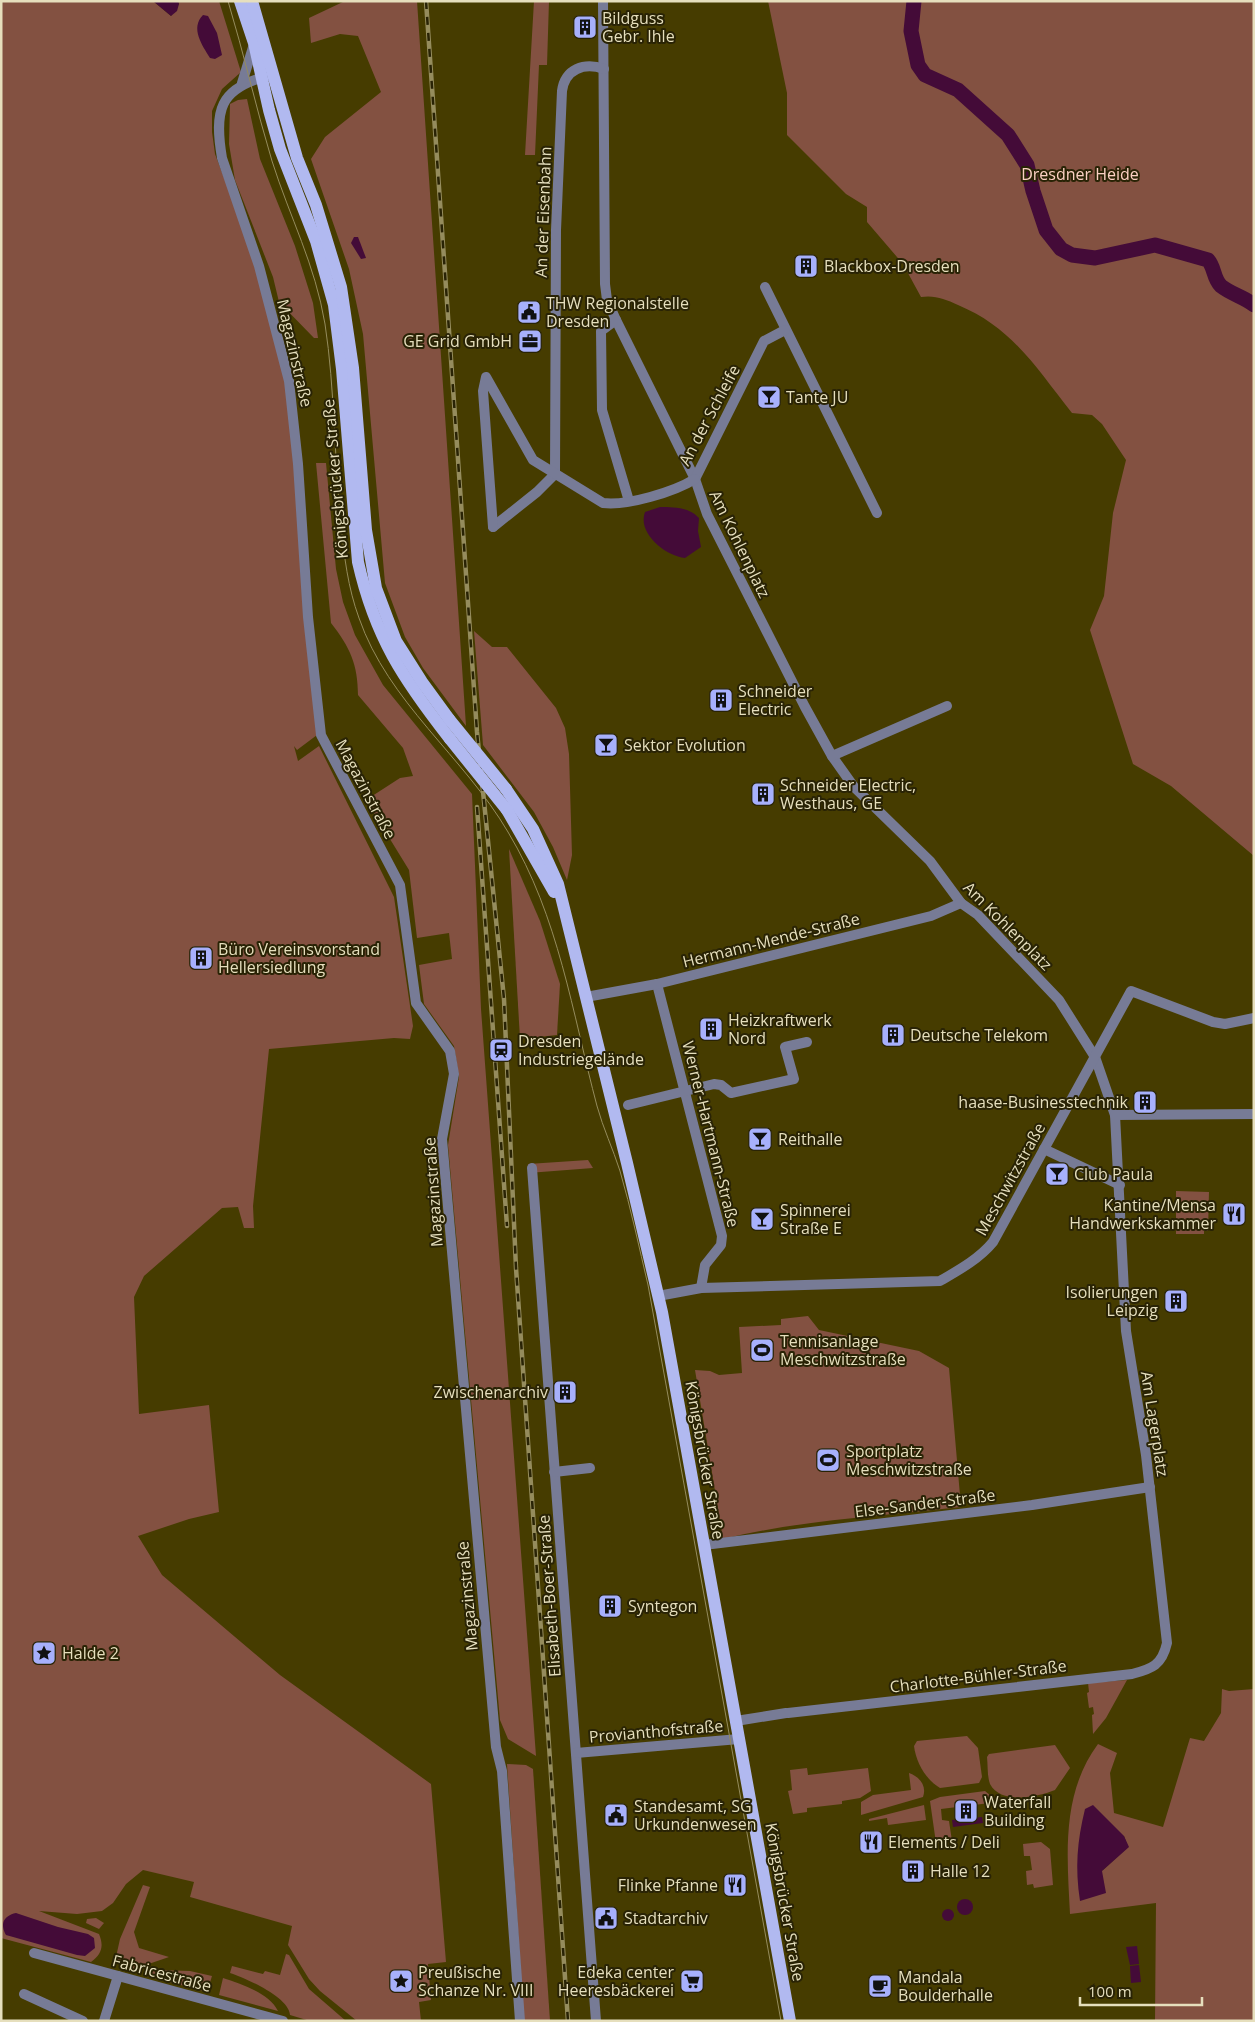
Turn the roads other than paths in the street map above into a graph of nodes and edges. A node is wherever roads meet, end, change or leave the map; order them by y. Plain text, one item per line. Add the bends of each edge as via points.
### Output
1 (240, 1) edge
2 (252, 1) edge
3 (603, 1) edge
4 (254, 43) junction
5 (604, 69) junction
6 (268, 76) junction
7 (242, 84) junction
8 (765, 287) dead end
9 (616, 320) junction
10 (785, 330) junction
11 (555, 474) junction
12 (695, 479) junction
13 (629, 501) junction
14 (877, 514) dead end
15 (947, 706) dead end
16 (832, 756) junction
17 (961, 903) junction
18 (564, 910) junction
19 (657, 984) junction
20 (586, 998) junction
21 (1254, 1018) edge
22 (807, 1042) dead end
23 (1094, 1057) junction
24 (686, 1092) junction
25 (628, 1105) dead end
26 (1254, 1114) edge
27 (1115, 1115) junction
28 (1044, 1150) junction
29 (532, 1168) dead end
30 (1120, 1185) junction
31 (701, 1288) junction
32 (658, 1296) junction
33 (590, 1468) dead end
34 (554, 1472) junction
35 (1150, 1487) junction
36 (704, 1545) junction
37 (1158, 1664) joint
38 (736, 1721) junction
39 (739, 1739) junction
40 (576, 1753) junction
41 (34, 1953) dead end
42 (118, 1976) junction
43 (24, 1994) dead end
44 (83, 2021) edge
45 (104, 2021) edge
46 (283, 2021) edge
47 (520, 2021) edge
48 (596, 2021) edge
49 (790, 2021) edge

1 - 4 main road, Königsbrücker Straße
2 - 6 main road, Königsbrücker Straße
3 - 5 street, An der Schleife
4 - 6 main road, Königsbrücker Straße
4 - 7 street
5 - 9 street, An der Schleife via 606,284 607,300
5 - 11 street, An der Eisenbahn via 582,67 567,73 563,80 556,230
6 - 7 street, Magazinstraße
6 - 18 main road, Königsbrücker Straße, bridge via 316,205 341,287 353,368 366,530 376,588 396,640 422,682 522,811 543,848 558,884
6 - 18 main road, Königsbrücker Straße, bridge via 280,148 316,241 334,305 358,562 372,615 385,646 423,704 507,810
7 - 47 street, Magazinstraße via 222,105 220,144 259,266 289,381 321,735 400,885 416,1003 450,1051 454,1074 442,1139 496,1747 502,1771
8 - 10 street
9 - 12 street, An der Schleife
9 - 13 street via 601,331 602,410
10 - 12 street, An der Schleife via 764,341
10 - 14 street
11 - 11 street via 493,527 483,391 486,377 533,460
11 - 13 street, Am Kohlenplatz via 603,503
12 - 13 street, Am Kohlenplatz via 684,486
12 - 16 street, Am Kohlenplatz via 707,514
15 - 16 street
16 - 17 street, Am Kohlenplatz via 854,787 930,862
17 - 19 street, Hermann-Mende-Straße via 931,916
17 - 23 street, Am Kohlenplatz via 978,915 1060,1000
18 - 20 main road, Königsbrücker Straße
19 - 20 street, Hermann-Mende-Straße
19 - 24 street, Werner-Hartmann-Straße
20 - 32 main road, Königsbrücker Straße
21 - 23 street, Meschwitzstraße via 1225,1024 1213,1022 1131,991
22 - 24 street via 785,1047 794,1079 731,1094 721,1085 714,1084
23 - 27 street, Am Lagerplatz
23 - 28 street, Meschwitzstraße
24 - 25 street
24 - 31 street, Werner-Hartmann-Straße via 722,1236 721,1245 705,1265
26 - 27 street
27 - 30 street, Am Lagerplatz
28 - 30 street
28 - 31 street, Meschwitzstraße via 993,1242 966,1266 940,1281
29 - 34 street, Elisabeth-Boer-Straße
30 - 35 street, Am Lagerplatz via 1126,1331
31 - 32 street, Meschwitzstraße
32 - 36 main road, Königsbrücker Straße
33 - 34 street
34 - 40 street, Elisabeth-Boer-Straße
35 - 36 street, Else-Sander-Straße via 1032,1505
35 - 37 street, Am Lagerplatz via 1167,1643
36 - 38 main road, Königsbrücker Straße
37 - 38 street, Charlotte-Bühler-Straße via 1132,1674
38 - 39 main road, Königsbrücker Straße
39 - 40 street, Provianthofstraße
39 - 49 main road, Königsbrücker Straße
40 - 48 street, Elisabeth-Boer-Straße
41 - 42 street, Fabricestraße
42 - 45 street
42 - 46 street, Fabricestraße
43 - 44 street

